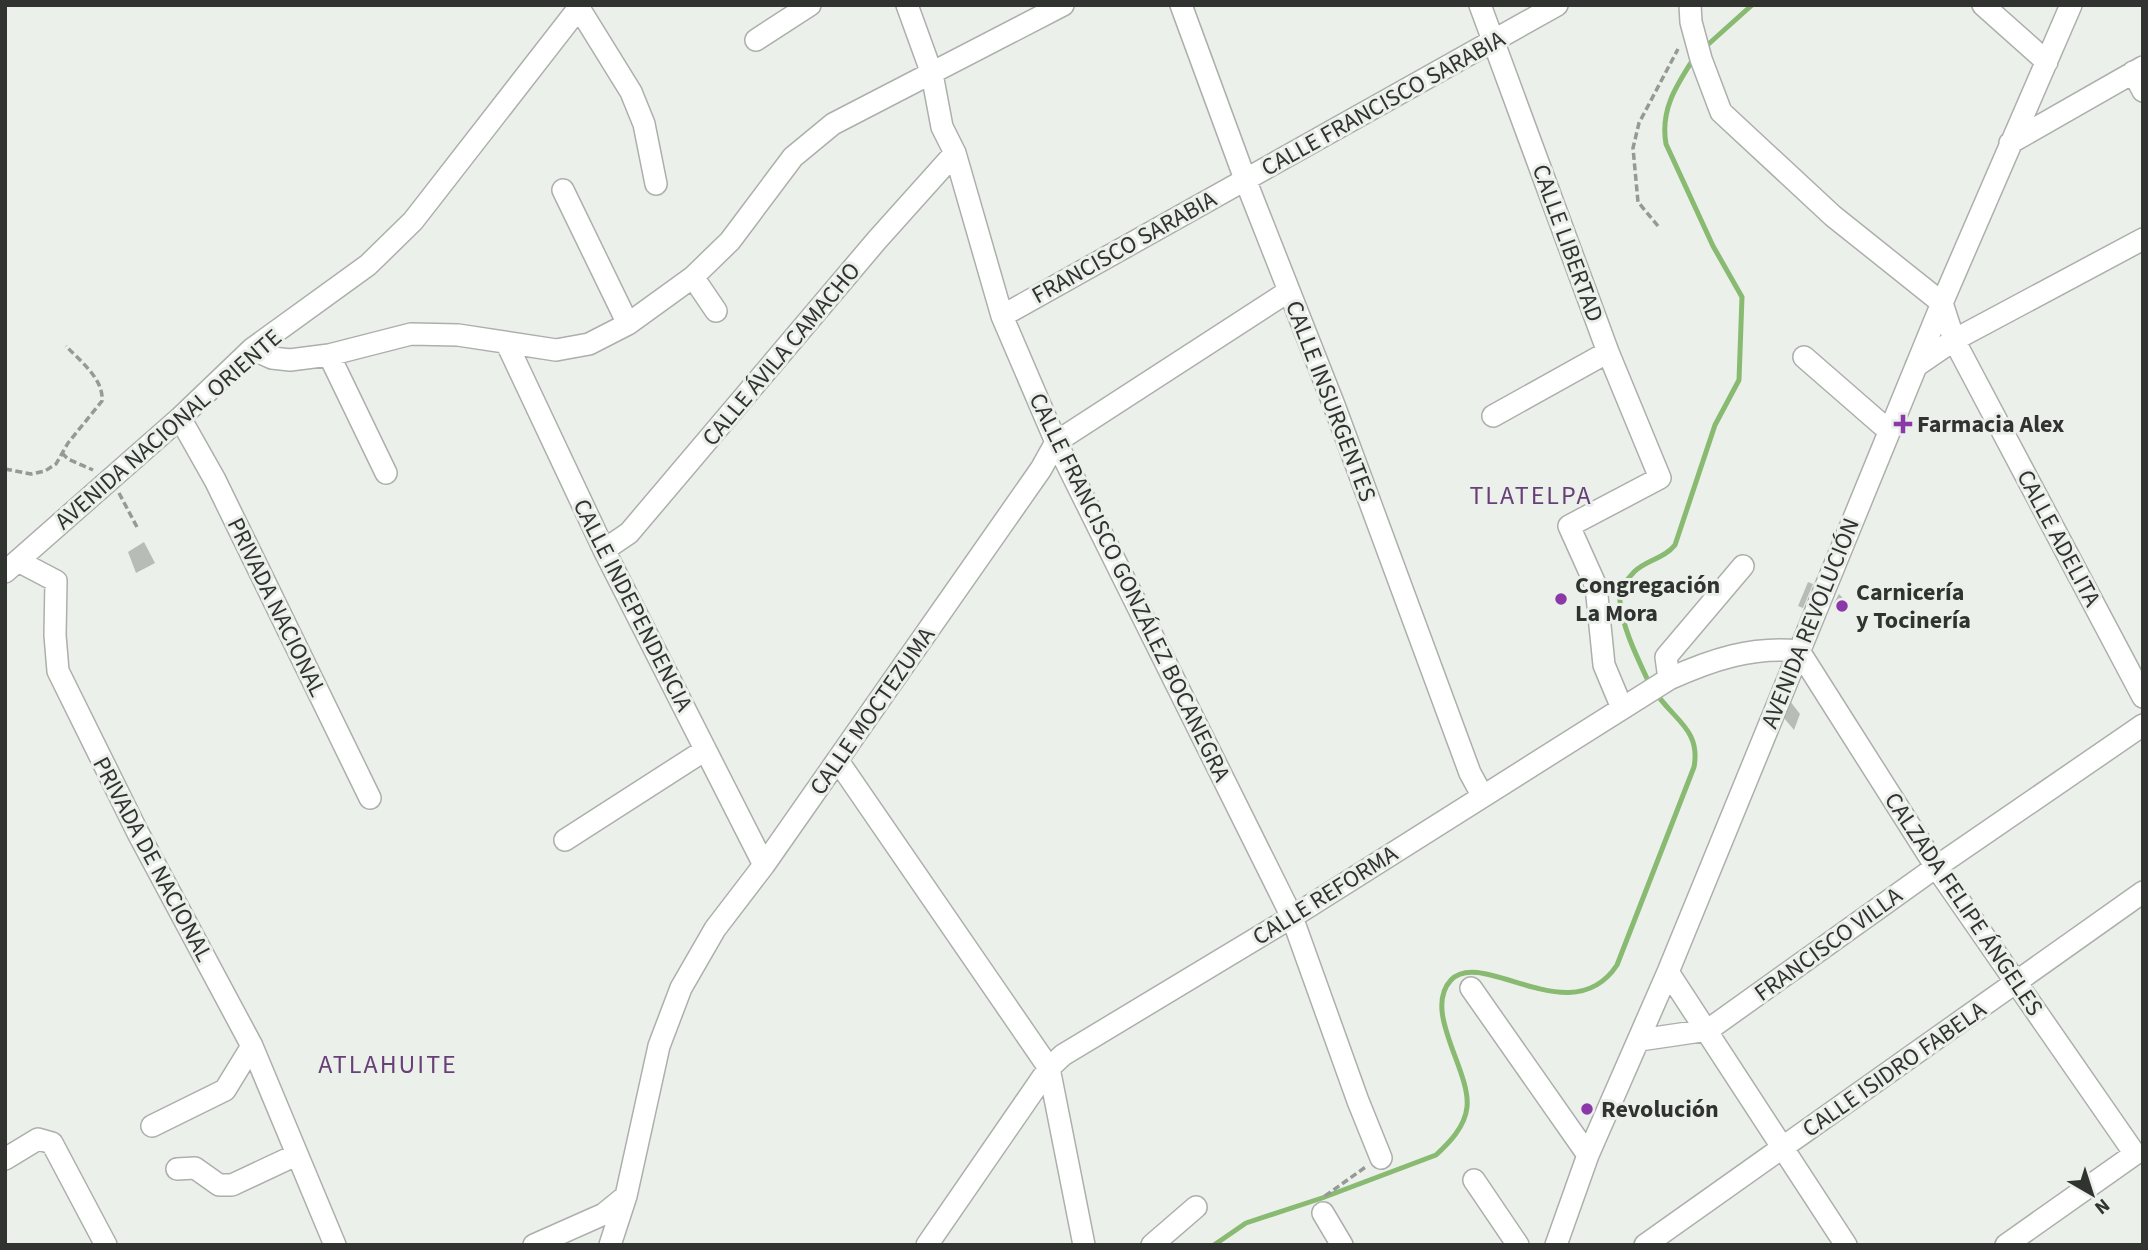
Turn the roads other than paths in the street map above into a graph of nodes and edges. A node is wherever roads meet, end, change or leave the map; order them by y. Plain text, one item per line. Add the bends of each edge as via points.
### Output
1 (810, 5) edge
2 (906, 5) edge
3 (1063, 5) edge
4 (1181, 5) edge
5 (1480, 5) edge
6 (1557, 5) edge
7 (1983, 5) edge
8 (2069, 6) edge
9 (580, 7) edge
10 (1692, 20) edge
11 (756, 40) dead end
12 (1494, 43) junction
13 (2048, 62) junction
14 (932, 74) junction
15 (2140, 77) edge
16 (2032, 96) junction
17 (2047, 121) junction
18 (2010, 143) junction
19 (955, 153) junction
20 (1245, 179) junction
21 (656, 184) dead end
22 (563, 190) dead end
23 (2143, 239) edge
24 (693, 276) junction
25 (1289, 291) junction
26 (1942, 303) junction
27 (716, 311) dead end
28 (1002, 316) junction
29 (628, 324) junction
30 (1954, 340) junction
31 (507, 344) junction
32 (252, 349) junction
33 (1608, 352) junction
34 (328, 355) junction
35 (1804, 357) dead end
36 (1916, 366) junction
37 (1493, 416) dead end
38 (180, 418) junction
39 (1889, 431) junction
40 (1056, 442) junction
41 (386, 473) dead end
42 (604, 550) junction
43 (1743, 566) dead end
44 (12, 567) edge
45 (1798, 651) junction
46 (1669, 679) junction
47 (2143, 697) edge
48 (1622, 708) junction
49 (2143, 724) edge
50 (705, 750) junction
51 (838, 761) junction
52 (1482, 795) junction
53 (370, 799) dead end
54 (565, 840) dead end
55 (764, 865) junction
56 (1936, 867) junction
57 (2143, 892) edge
58 (1292, 917) junction
59 (1668, 972) junction
60 (2016, 984) junction
61 (1471, 988) dead end
62 (1708, 1030) junction
63 (1640, 1040) junction
64 (252, 1046) junction
65 (1049, 1069) junction
66 (152, 1126) dead end
67 (1783, 1146) junction
68 (296, 1155) junction
69 (1588, 1155) junction
70 (1381, 1158) road end
71 (5, 1159) edge
72 (177, 1169) dead end
73 (1474, 1180) dead end
74 (626, 1196) junction
75 (1196, 1207) dead end
76 (1323, 1213) road end
77 (106, 1245) edge
78 (335, 1245) edge
79 (534, 1245) edge
80 (610, 1245) edge
81 (927, 1245) edge
82 (1084, 1245) edge
83 (1152, 1245) edge
84 (1342, 1245) edge
85 (1518, 1245) edge
86 (1556, 1245) edge
87 (1645, 1245) edge
88 (1846, 1245) edge
89 (2006, 1245) edge

1 - 11 street
2 - 14 street, CALLE FRANCISCO GONZÁLEZ BOCANEGRA
3 - 14 street
4 - 20 street, CALLE INSURGENTES
5 - 12 street, CALLE LIBERTAD
6 - 12 street, CALLE FRANCISCO SARABIA
7 - 13 street
8 - 13 street, AVENIDA REVOLUCIÓN
9 - 21 street via 631,92 644,124
9 - 32 street, AVENIDA NACIONAL ORIENTE via 413,221 368,265
10 - 26 street via 1721,112 1833,216
12 - 20 street, CALLE FRANCISCO SARABIA
12 - 33 street, CALLE LIBERTAD
13 - 16 street, AVENIDA REVOLUCIÓN
14 - 19 street, CALLE FRANCISCO GONZÁLEZ BOCANEGRA via 942,127
14 - 24 street via 812,139 778,175 730,241
15 - 17 street
16 - 17 street
16 - 18 street, AVENIDA REVOLUCIÓN
17 - 18 street
18 - 26 street, AVENIDA REVOLUCIÓN
19 - 28 street, CALLE FRANCISCO GONZÁLEZ BOCANEGRA
19 - 42 street, CALLE ÁVILA CAMACHO via 629,533
20 - 25 street, CALLE INSURGENTES
20 - 28 street, FRANCISCO SARABIA
22 - 29 street
23 - 30 street
24 - 27 street
24 - 29 street
25 - 40 street, CALLE MOCTEZUMA
25 - 52 street, CALLE INSURGENTES
26 - 30 street, CALLE ADELITA
26 - 36 street, AVENIDA REVOLUCIÓN
28 - 40 street, CALLE FRANCISCO GONZÁLEZ BOCANEGRA
29 - 31 street via 589,344 556,350
30 - 36 street
30 - 47 street, CALLE ADELITA
31 - 34 street via 458,335 411,334
31 - 42 street, CALLE INDEPENDENCIA
32 - 34 street via 290,360
32 - 38 street, AVENIDA NACIONAL ORIENTE
33 - 37 street
33 - 48 street, CALLE LIBERTAD via 1660,478 1569,526 1595,586 1604,665
34 - 41 street
35 - 39 street
36 - 39 street, AVENIDA REVOLUCIÓN
38 - 44 street, AVENIDA NACIONAL ORIENTE
38 - 53 street, PRIVADA NACIONAL via 215,480
39 - 45 street, AVENIDA REVOLUCIÓN
40 - 51 street, CALLE MOCTEZUMA
40 - 58 street, CALLE FRANCISCO GONZÁLEZ BOCANEGRA
42 - 50 street, CALLE INDEPENDENCIA
43 - 46 street via 1666,657
44 - 64 street, PRIVADA DE NACIONAL via 57,581 58,671
45 - 46 street, CALLE REFORMA via 1772,648 1732,656
45 - 56 street, CALZADA FELIPE ÁNGELES
45 - 59 street, AVENIDA REVOLUCIÓN
46 - 48 street, CALLE REFORMA
48 - 52 street, CALLE REFORMA
49 - 56 street, FRANCISCO VILLA
50 - 54 street
50 - 55 street, CALLE INDEPENDENCIA
51 - 55 street, CALLE MOCTEZUMA
51 - 65 street
52 - 58 street, CALLE REFORMA
55 - 74 street, CALLE MOCTEZUMA via 715,929 681,988 659,1046
56 - 60 street, CALZADA FELIPE ÁNGELES
56 - 62 street, FRANCISCO VILLA
57 - 60 street, CALLE ISIDRO FABELA
58 - 65 street, CALLE REFORMA via 1063,1055
58 - 70 street, CALLE FRANCISCO GONZÁLEZ BOCANEGRA
59 - 62 street
59 - 63 street, AVENIDA REVOLUCIÓN
60 - 67 street, CALLE ISIDRO FABELA
60 - 89 street, CALZADA FELIPE ÁNGELES via 2135,1154
61 - 69 street
62 - 63 street, FRANCISCO VILLA
62 - 67 street
63 - 69 street, AVENIDA REVOLUCIÓN
64 - 66 street via 225,1090
64 - 68 street
65 - 81 street, CALLE REFORMA
65 - 82 street
67 - 87 street, CALLE ISIDRO FABELA
67 - 88 street
68 - 72 street via 232,1185 219,1185 195,1168
68 - 78 street
69 - 86 street, AVENIDA REVOLUCIÓN
71 - 77 street via 38,1139 52,1143
73 - 85 street
74 - 79 street via 604,1214
74 - 80 street, CALLE MOCTEZUMA
75 - 83 street
76 - 84 street

